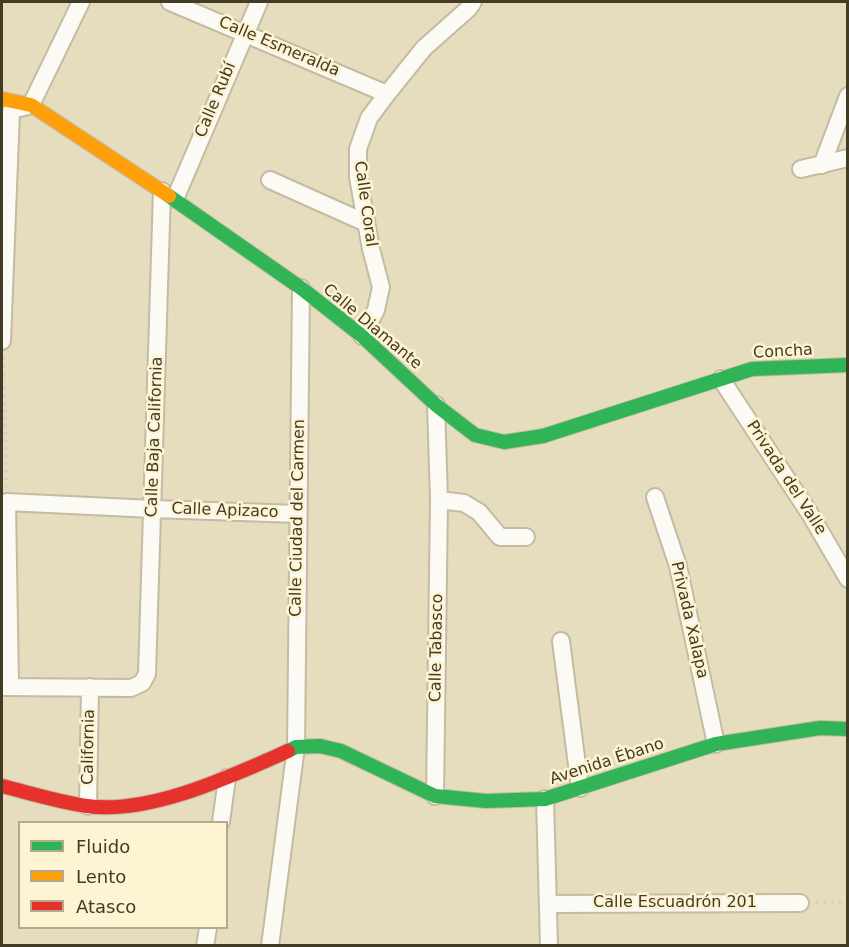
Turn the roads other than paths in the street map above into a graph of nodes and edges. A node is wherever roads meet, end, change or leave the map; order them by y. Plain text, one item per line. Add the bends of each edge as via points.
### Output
1 (81, 2) edge
2 (170, 2) edge
3 (259, 2) edge
4 (473, 2) edge
5 (245, 33) junction
6 (387, 94) junction
7 (848, 96) edge
8 (31, 105) junction
9 (5, 108) edge
10 (848, 158) edge
11 (822, 165) junction
12 (801, 169) dead end
13 (270, 180) dead end
14 (168, 195) junction
15 (366, 223) junction
16 (301, 288) junction
17 (362, 336) junction
18 (2, 341) edge
19 (848, 365) edge
20 (721, 379) junction
21 (436, 405) junction
22 (655, 497) dead end
23 (439, 500) junction
24 (153, 509) junction
25 (298, 513) junction
26 (526, 537) dead end
27 (848, 579) edge
28 (561, 641) dead end
29 (6, 687) edge
30 (90, 687) junction
31 (848, 729) edge
32 (716, 744) junction
33 (296, 747) junction
34 (227, 778) junction
35 (2, 786) edge
36 (580, 788) junction
37 (435, 796) junction
38 (545, 798) junction
39 (88, 806) junction
40 (221, 821) edge
41 (800, 903) road end
42 (549, 904) junction
43 (208, 929) edge
44 (206, 945) edge
45 (270, 945) edge
46 (549, 945) edge

1 - 8 street
2 - 5 street, Calle Esmeralda
3 - 5 street, Calle Rubí
4 - 6 street, Calle Coral via 424,48
5 - 6 street, Calle Esmeralda
5 - 14 street, Calle Rubí
6 - 15 street, Calle Coral via 369,118 358,149 358,177
7 - 11 street
8 - 9 street
8 - 14 street, Calle Diamante
9 - 18 street
10 - 11 street
11 - 12 street
13 - 15 street
14 - 16 street, Calle Diamante
14 - 24 street, Calle Baja California
15 - 17 street, Calle Coral via 381,287 376,310
16 - 17 street, Calle Diamante
16 - 25 street, Calle Ciudad del Carmen
17 - 21 street, Calle Diamante
19 - 20 street, Concha via 752,369
20 - 21 street, Calle Diamante via 543,436 504,442 475,435
20 - 27 street, Privada del Valle via 810,513
21 - 23 street, Calle Tabasco
22 - 32 street, Privada Xalapa via 678,566
23 - 26 street via 464,503 479,512 500,537
23 - 37 street, Calle Tabasco
24 - 25 street, Calle Apizaco
24 - 29 street, Calle Apizaco via 7,502
24 - 30 street, Calle Baja California via 147,674 142,683 131,688
25 - 33 street, Calle Ciudad del Carmen
28 - 36 street
29 - 30 street
30 - 39 street, California
31 - 32 street, Avenida Ébano via 819,728
32 - 36 street, Avenida Ébano
33 - 34 street, Avenida Ébano
33 - 37 street, Avenida Ébano via 320,746 341,751
33 - 45 street, Calle Ciudad del Carmen
34 - 39 street, Avenida Ébano via 136,806
34 - 40 street
35 - 39 street, Avenida Ébano
36 - 38 street, Avenida Ébano
37 - 38 street, Avenida Ébano via 486,801
38 - 42 street
41 - 42 street, Calle Escuadrón 201
42 - 46 street
43 - 44 street

